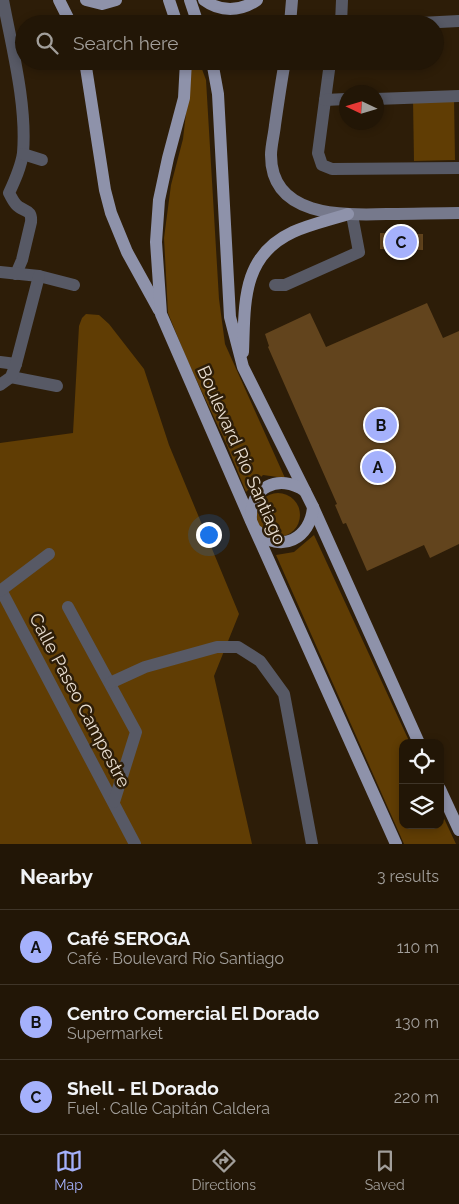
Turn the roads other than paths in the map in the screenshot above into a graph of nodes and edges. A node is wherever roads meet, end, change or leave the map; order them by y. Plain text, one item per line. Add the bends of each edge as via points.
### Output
1 (3, 0) edge
2 (59, 0) edge
3 (86, 0) edge
4 (116, 0) edge
5 (169, 0) edge
6 (190, 0) edge
7 (204, 0) edge
8 (257, 0) edge
9 (292, 0) edge
10 (342, 0) edge
11 (66, 15) edge
12 (174, 15) edge
13 (195, 15) edge
14 (291, 15) edge
15 (341, 15) edge
16 (459, 21) edge
17 (444, 22) edge
18 (15, 70) edge
19 (15, 70) edge
20 (86, 70) edge
21 (186, 70) edge
22 (214, 70) edge
23 (284, 70) edge
24 (329, 70) dead end
25 (459, 96) edge
26 (384, 98) edge
27 (325, 100) junction
28 (339, 100) edge
29 (23, 154) junction
30 (42, 160) dead end
31 (459, 168) edge
32 (5, 192) edge
33 (459, 213) edge
34 (350, 215) junction
35 (0, 272) edge
36 (16, 274) junction
37 (39, 276) junction
38 (74, 285) dead end
39 (274, 285) dead end
40 (161, 314) junction
41 (0, 362) edge
42 (16, 364) junction
43 (242, 367) junction
44 (11, 377) junction
45 (0, 385) edge
46 (57, 386) dead end
47 (305, 491) junction
48 (313, 507) junction
49 (253, 526) junction
50 (49, 554) dead end
51 (1, 590) edge
52 (68, 607) dead end
53 (110, 683) junction
54 (417, 739) edge
55 (444, 798) edge
56 (114, 802) junction
57 (459, 830) edge
58 (135, 844) edge
59 (312, 844) edge
60 (396, 844) edge

1 - 18 street
2 - 11 main road
3 - 4 main road via 102,4
5 - 12 main road
6 - 13 main road
7 - 8 main road via 222,9 244,7
9 - 14 main road
10 - 15 street
16 - 17 street
19 - 29 street via 24,122
20 - 40 main road via 111,213
21 - 40 main road, Boulevard Río Santiago via 184,98 159,200 156,242
22 - 43 main road, Boulevard Río Santiago via 218,94 230,317
23 - 34 main road via 271,155 277,183 298,203 317,210
24 - 27 street
25 - 26 street
27 - 28 street
27 - 31 street via 318,153 322,165 332,169
29 - 30 street
29 - 32 street via 19,173
32 - 36 street via 19,208 28,210 31,215
33 - 34 main road
34 - 39 street via 360,252 285,285
34 - 43 main road via 292,232 264,252 255,265 245,300
35 - 36 street
36 - 37 street
37 - 38 street
37 - 42 street
40 - 49 main road, Boulevard Río Santiago
41 - 42 street
42 - 44 street
43 - 47 main road, Boulevard Río Santiago
44 - 45 street
44 - 46 street
47 - 48 main road, Boulevard Río Santiago
47 - 49 main road via 289,483 271,485 257,496 251,512
48 - 49 main road via 304,533 288,542 269,540
48 - 54 main road, Boulevard Río Santiago
49 - 60 main road, Boulevard Río Santiago
50 - 51 street, Calle Paseo Campestre
51 - 56 street, Calle Paseo Campestre
52 - 53 street
53 - 56 street, Calle Paseo Campestre via 136,732
53 - 59 street, Calle Paseo Campestre via 145,667 217,647 238,647 260,661 284,694
55 - 57 main road
56 - 58 street

